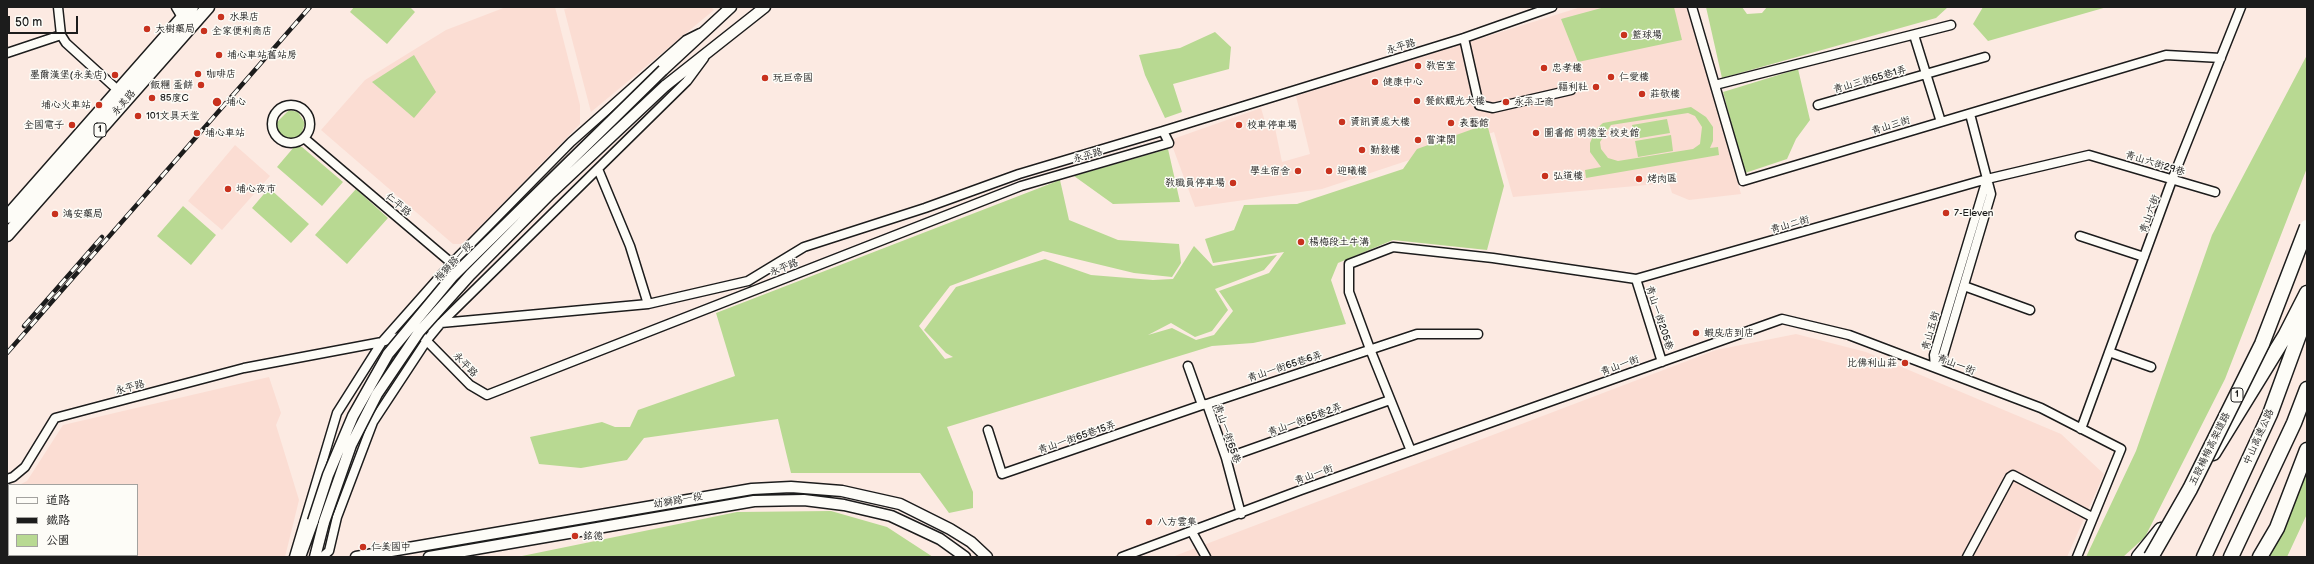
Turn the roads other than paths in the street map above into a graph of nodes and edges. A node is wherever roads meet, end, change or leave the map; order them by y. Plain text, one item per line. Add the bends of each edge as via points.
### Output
1 (58, 7) edge
2 (192, 7) edge
3 (208, 7) edge
4 (731, 7) edge
5 (765, 7) edge
6 (1552, 7) edge
7 (1692, 7) edge
8 (2241, 7) edge
9 (184, 16) edge
10 (1951, 25) dead end
11 (704, 31) junction
12 (60, 35) junction
13 (1914, 35) junction
14 (1464, 38) junction
15 (712, 50) junction
16 (7, 53) edge
17 (1985, 57) dead end
18 (2221, 58) junction
19 (1927, 75) junction
20 (1715, 85) junction
21 (1571, 90) dead end
22 (124, 94) junction
23 (1818, 105) dead end
24 (1970, 114) junction
25 (1941, 122) junction
26 (1163, 131) junction
27 (304, 138) junction
28 (2089, 155) joint
29 (598, 169) junction
30 (1986, 179) junction
31 (2172, 180) junction
32 (2215, 192) dead end
33 (12, 213) edge
34 (2307, 227) edge
35 (7, 235) edge
36 (2080, 236) dead end
37 (2144, 257) junction
38 (452, 263) junction
39 (1636, 279) junction
40 (748, 281) junction
41 (1964, 286) junction
42 (478, 287) junction
43 (752, 291) junction
44 (2307, 294) edge
45 (648, 304) junction
46 (2030, 310) dead end
47 (2307, 313) edge
48 (441, 323) junction
49 (417, 331) junction
50 (1478, 334) dead end
51 (427, 340) junction
52 (382, 342) junction
53 (1370, 349) junction
54 (2109, 352) junction
55 (1662, 362) junction
56 (1188, 366) dead end
57 (1935, 367) junction
58 (2151, 367) dead end
59 (2307, 388) edge
60 (1390, 400) junction
61 (1205, 404) junction
62 (2081, 429) junction
63 (988, 430) dead end
64 (2307, 450) edge
65 (1410, 451) junction
66 (1226, 458) junction
67 (7, 479) edge
68 (1241, 514) junction
69 (2092, 517) junction
70 (1192, 532) junction
71 (294, 557) edge
72 (300, 557) edge
73 (315, 557) edge
74 (322, 557) edge
75 (356, 557) edge
76 (429, 557) edge
77 (965, 557) edge
78 (987, 557) edge
79 (1122, 557) edge
80 (1206, 557) edge
81 (1967, 557) edge
82 (2077, 557) edge
83 (2139, 557) edge
84 (2151, 557) edge
85 (2204, 557) edge
86 (2231, 557) edge
87 (2260, 557) edge

1 - 12 street
2 - 9 main road, 永美路 / 1
3 - 9 main road, 永美路 / 1
4 - 11 street, 梅獅路一段
5 - 15 street, 梅獅路一段
6 - 14 street, 永平路
7 - 20 street, 青山三街
8 - 18 street, 青山六街
9 - 22 main road, 永美路 / 1
10 - 13 street
11 - 38 street, 梅獅路一段 via 686,40 572,142
11 - 72 street, 梅獅路一段, bridge via 452,277 388,354 353,416 328,475
12 - 16 street
12 - 22 street
13 - 19 street
13 - 20 street
14 - 21 street via 1479,105 1493,108
14 - 26 street, 永平路
15 - 29 street, 梅獅路一段 via 687,81
15 - 73 street, 梅獅路一段, bridge via 665,86 551,193 470,275 419,332 373,400 351,446 324,522
17 - 19 street, 青山三街65巷1弄
18 - 24 street, 青山三街 via 2166,55
18 - 31 street, 青山六街
19 - 23 street, 青山三街65巷1弄
19 - 25 street
20 - 25 street, 青山三街 via 1743,181
22 - 33 main road, 永美路 / 1
24 - 25 street, 青山三街
24 - 30 street, 青山五街
26 - 40 street, 永平路 via 1019,174 926,208 804,247
26 - 43 street, 永平路 via 1169,143 1021,186
27 - 27 street via 310,129 310,123 302,108 285,106 275,113 272,131 280,141 293,144
27 - 38 street, 仁平路
28 - 30 street, 青山二街
28 - 31 street, 青山六街29巷
29 - 42 street, 梅獅路一段
29 - 45 street via 630,246
30 - 39 street, 青山二街
30 - 41 street, 青山五街 via 1991,194
30 - 57 street, 青山五街 via 1934,355
31 - 32 street, 青山六街29巷
31 - 37 street, 青山六街
33 - 35 main road, 永美路 / 1
34 - 84 highway, 五股楊梅高架道路 / 1, bridge via 2262,344 2190,490
36 - 37 street
37 - 54 street, 青山六街
38 - 42 street, 仁平路
38 - 52 street, 梅獅路一段
39 - 53 street, 青山二街 via 1493,258 1393,247 1349,264 1349,292
39 - 55 street, 青山一街205巷
40 - 43 street
40 - 45 street, 永平路
41 - 46 street
41 - 57 street, 青山五街 via 1942,359
42 - 48 street, 梅獅路一段
43 - 51 street, 永平路 via 487,396 470,385
44 - 83 highway via 2229,429 2155,539
45 - 48 street, 永平路
47 - 85 highway, 中山高速公路 via 2270,414
48 - 49 street, 永平路
48 - 51 street, 梅獅路一段
49 - 51 street, 永平路
49 - 52 street, 永平路
50 - 53 street, 青山一街65巷6弄 via 1417,334
51 - 74 street, 梅獅路一段 via 373,422 337,517 329,551
52 - 67 street, 永平路 via 244,368 55,418 25,467
52 - 71 street, 梅獅路一段 via 337,413
53 - 60 street
53 - 61 street, 青山一街65巷6弄
54 - 58 street
54 - 62 street, 青山六街
55 - 57 street, 青山一街 via 1782,319 1849,335
55 - 65 street, 青山一街
56 - 61 street, 青山一街65巷
57 - 62 street, 青山一街 via 2041,408
59 - 86 highway via 2294,423
60 - 65 street
60 - 66 street, 青山一街65巷2弄
61 - 63 street, 青山一街65巷15弄 via 1002,474
61 - 66 street, 青山一街65巷
62 - 69 street, 青山一街 via 2120,449
64 - 87 highway via 2277,528
65 - 68 street, 青山一街
66 - 68 street, 青山一街65巷
68 - 70 street, 青山一街
69 - 81 street via 2013,475
69 - 82 street
70 - 79 street, 青山一街
70 - 80 street
75 - 78 street, 幼獅路一段 via 752,489 791,487 842,492 900,504 950,529 971,542
76 - 77 street, 幼獅路一段 via 754,501 804,500 844,505 891,516 940,539

